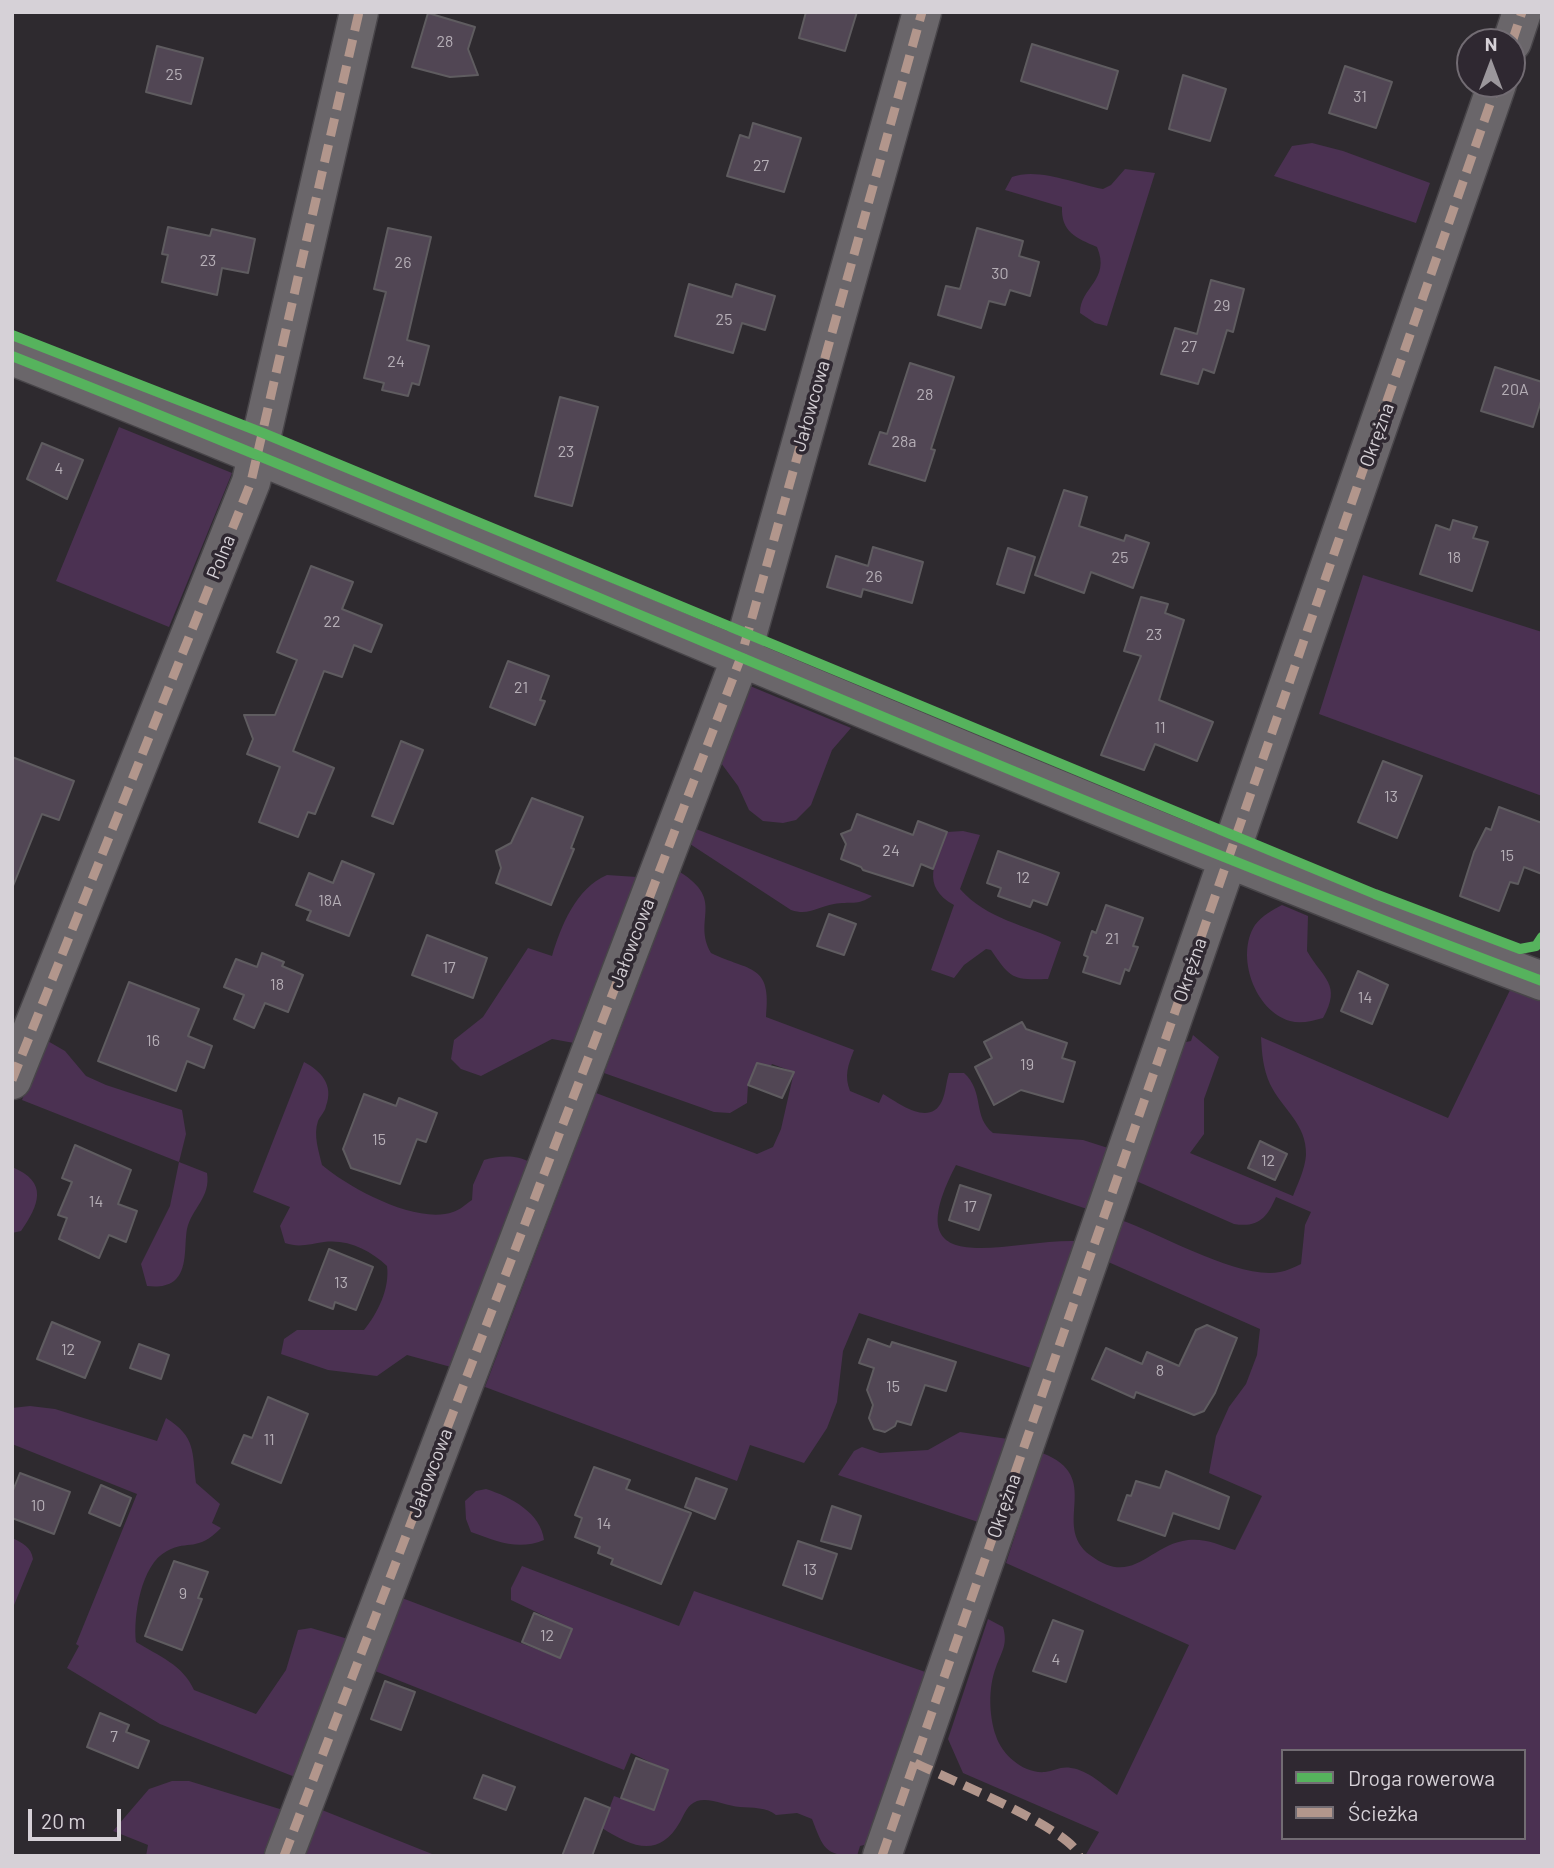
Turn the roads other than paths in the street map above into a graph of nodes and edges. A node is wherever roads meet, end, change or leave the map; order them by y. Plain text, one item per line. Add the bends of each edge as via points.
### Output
1 (359, 12) edge
2 (922, 12) edge
3 (1492, 98) edge
4 (12, 356) edge
5 (258, 454) junction
6 (741, 657) junction
7 (1229, 858) junction
8 (1537, 976) edge
9 (12, 1080) edge
10 (284, 1856) edge
11 (882, 1856) edge

1 - 5 street, Polna
2 - 6 street, Jałowcowa
3 - 7 street, Okrężna
4 - 5 street
5 - 6 street
5 - 9 street, Polna via 251,482
6 - 7 street
6 - 10 street, Jałowcowa
7 - 8 street
7 - 11 street, Okrężna

